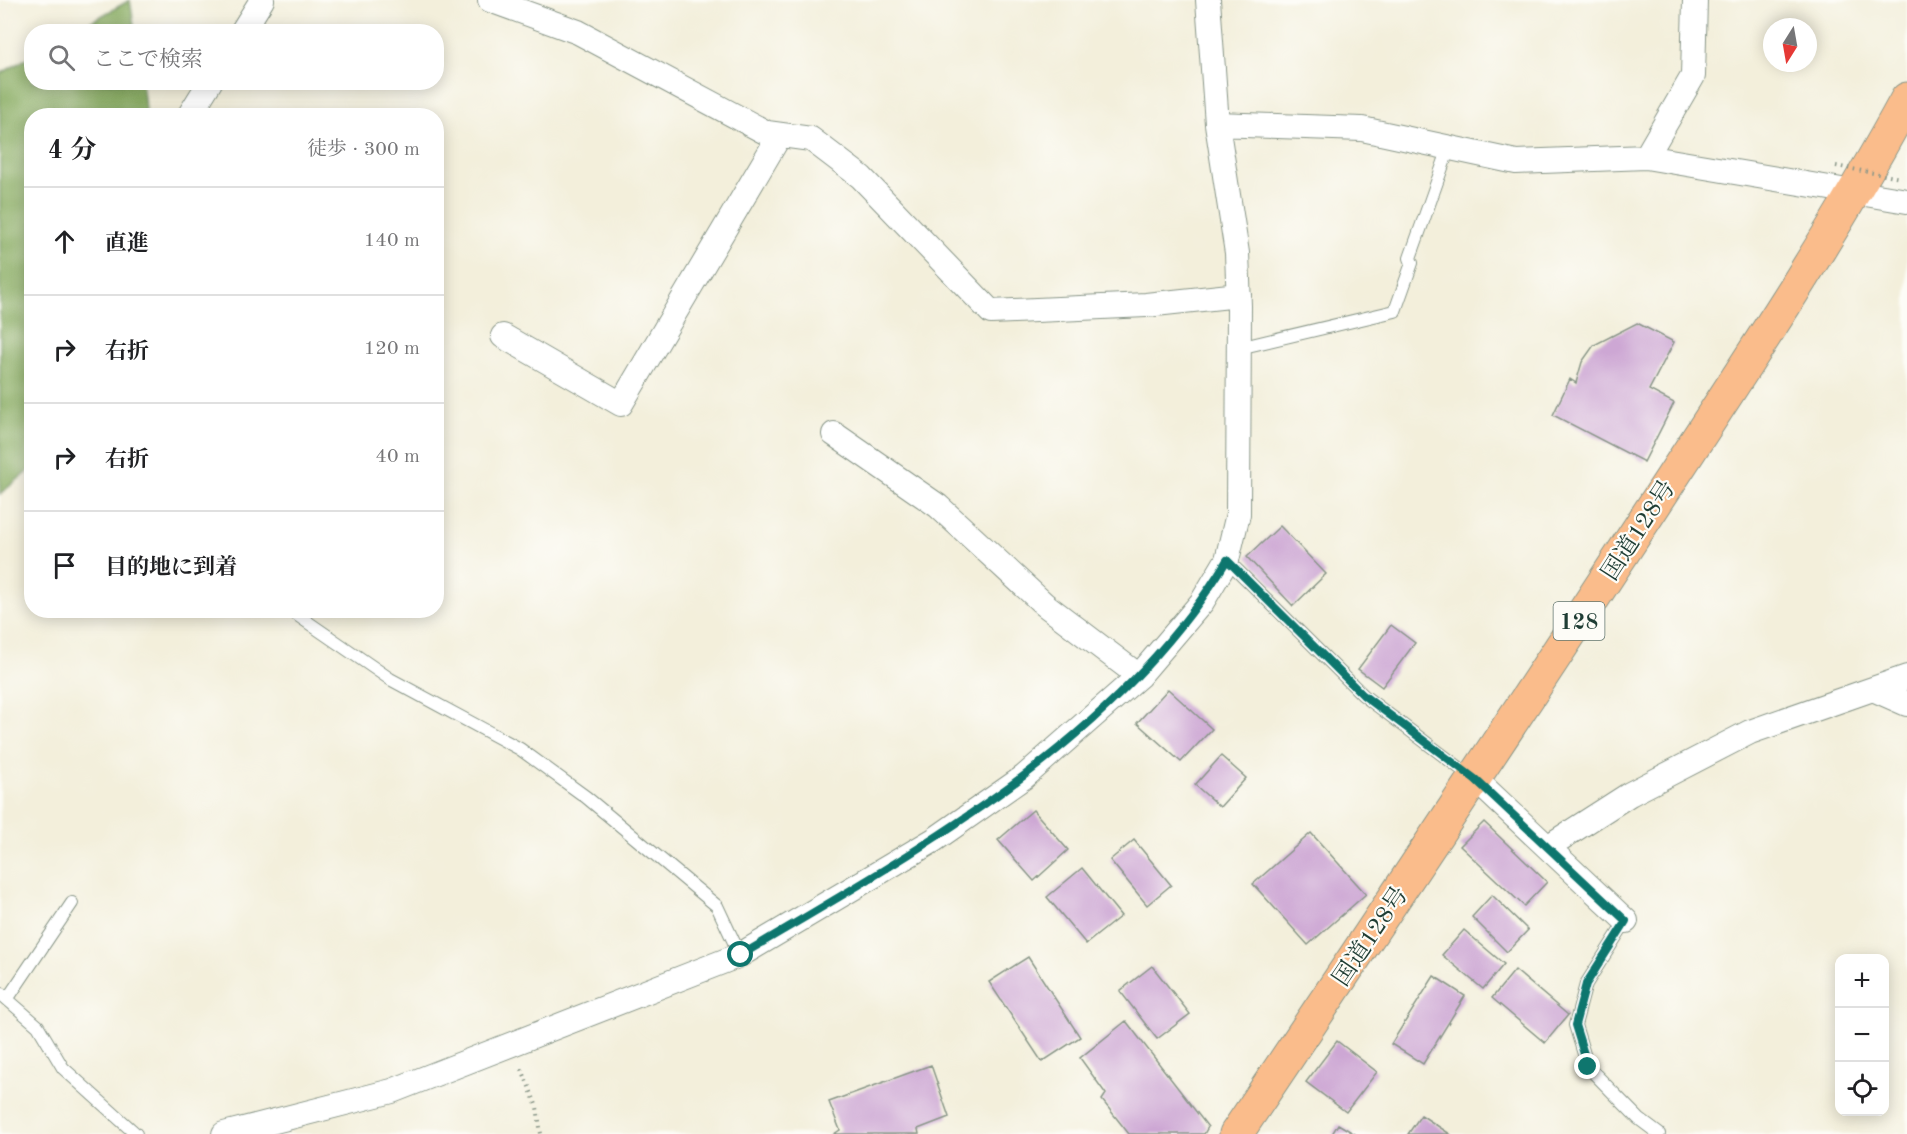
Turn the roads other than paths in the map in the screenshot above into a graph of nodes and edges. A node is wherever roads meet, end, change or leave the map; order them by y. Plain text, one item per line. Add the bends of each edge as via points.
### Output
1 (262, 0) edge
2 (490, 0) edge
3 (1209, 0) edge
4 (1695, 0) edge
5 (247, 24) edge
6 (205, 90) edge
7 (1907, 99) edge
8 (194, 108) edge
9 (1216, 124) junction
10 (780, 135) junction
11 (1449, 148) junction
12 (1646, 157) junction
13 (1856, 191) junction
14 (1907, 201) edge
15 (1239, 295) junction
16 (503, 336) dead end
17 (1239, 348) junction
18 (834, 434) dead end
19 (1227, 560) junction
20 (302, 618) edge
21 (1139, 676) junction
22 (1907, 677) edge
23 (1873, 689) junction
24 (1907, 704) edge
25 (1475, 779) junction
26 (1549, 846) junction
27 (72, 903) dead end
28 (1626, 921) joint
29 (741, 955) junction
30 (4, 996) edge
31 (136, 1134) edge
32 (224, 1134) edge
33 (1236, 1134) edge
34 (1659, 1134) edge

1 - 5 street
2 - 10 street via 578,33 767,133
3 - 9 street
4 - 12 street via 1693,76
6 - 8 street
7 - 13 highway, 国道128号 / 128
9 - 11 street via 1362,129
9 - 15 street via 1237,253
10 - 15 street via 811,139 861,177 991,312 1146,305
10 - 16 street via 621,404
11 - 12 street via 1516,162
11 - 17 lane via 1395,311
12 - 13 street
13 - 14 street
13 - 25 highway, 国道128号 / 128
15 - 17 street
17 - 19 street via 1238,514
18 - 21 street via 938,506 1044,604
19 - 21 street via 1202,602
19 - 25 lane via 1363,695
20 - 29 lane via 390,679 520,748 586,797 717,906
21 - 29 street via 1024,777 934,840
22 - 23 street
23 - 24 street
23 - 26 street via 1750,732 1630,794
25 - 26 street
25 - 33 highway, 国道128号 / 128
26 - 28 street
27 - 30 lane
28 - 34 lane via 1586,984 1575,1025 1588,1067
29 - 32 street via 392,1091
30 - 31 lane via 38,1026 63,1068

